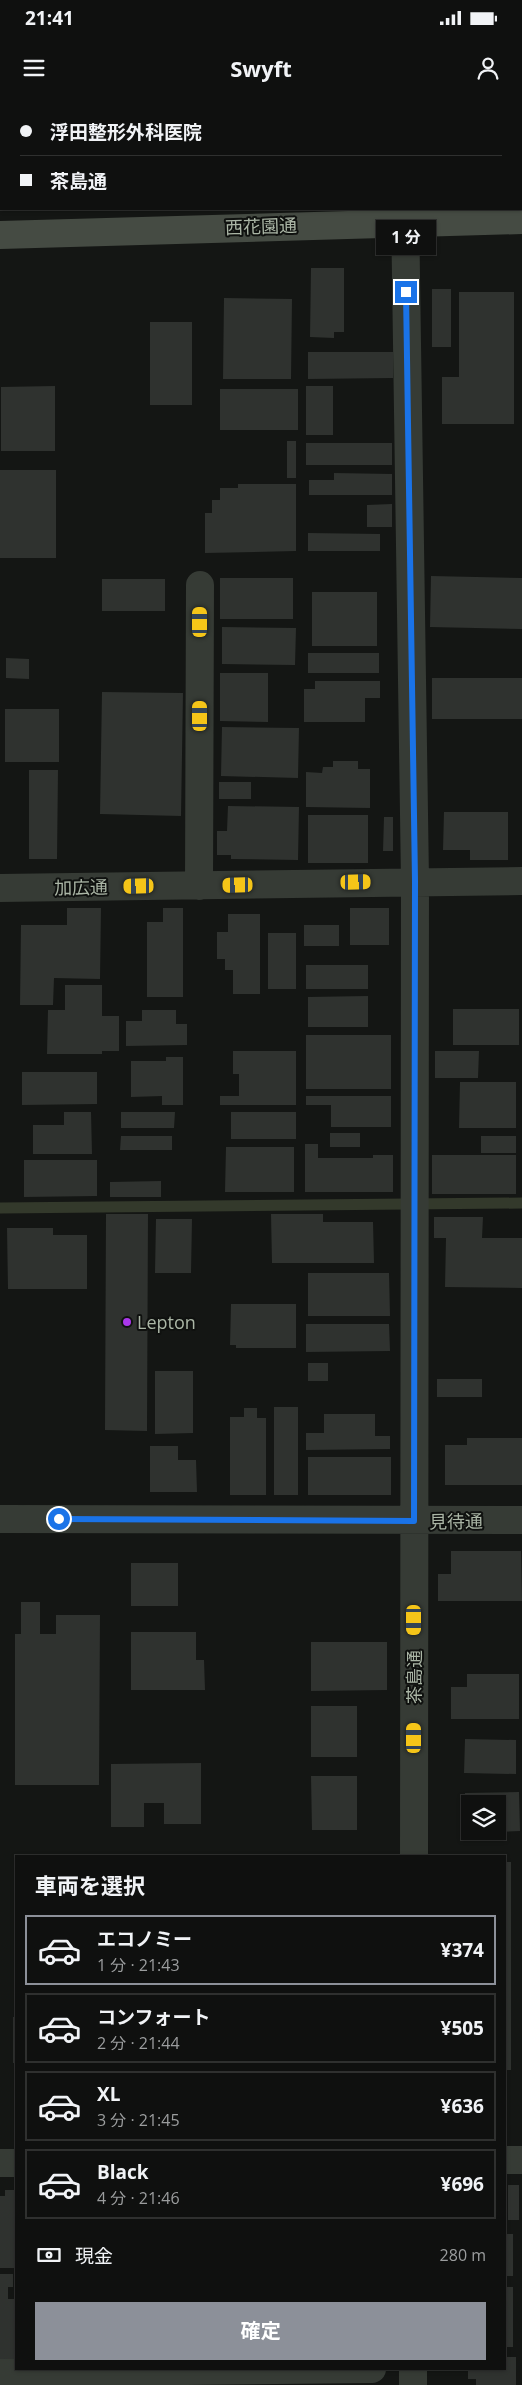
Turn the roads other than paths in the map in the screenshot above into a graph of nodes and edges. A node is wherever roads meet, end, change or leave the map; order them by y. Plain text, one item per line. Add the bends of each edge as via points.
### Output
1 (405, 215) edge
2 (522, 220) edge
3 (0, 235) edge
4 (200, 585) dead end
5 (415, 881) junction
6 (522, 881) edge
7 (199, 886) junction
8 (0, 888) edge
9 (0, 1518) edge
10 (522, 1520) edge
11 (414, 1521) junction
12 (414, 1855) edge
13 (506, 2160) edge
14 (522, 2160) edge
15 (0, 2163) edge
16 (15, 2163) edge
17 (279, 2370) edge
18 (413, 2370) edge
19 (0, 2373) edge
20 (413, 2385) edge

1 - 2 street, 西花園通
1 - 3 street, 西花園通
1 - 5 street, 茶島通
4 - 7 street
5 - 6 street, 加広通
5 - 7 street, 加広通
5 - 11 street, 茶島通
7 - 8 street, 加広通
9 - 11 street, 見待通
10 - 11 street, 見待通
11 - 12 street, 茶島通
13 - 14 street
15 - 16 street
17 - 19 street
18 - 20 street

